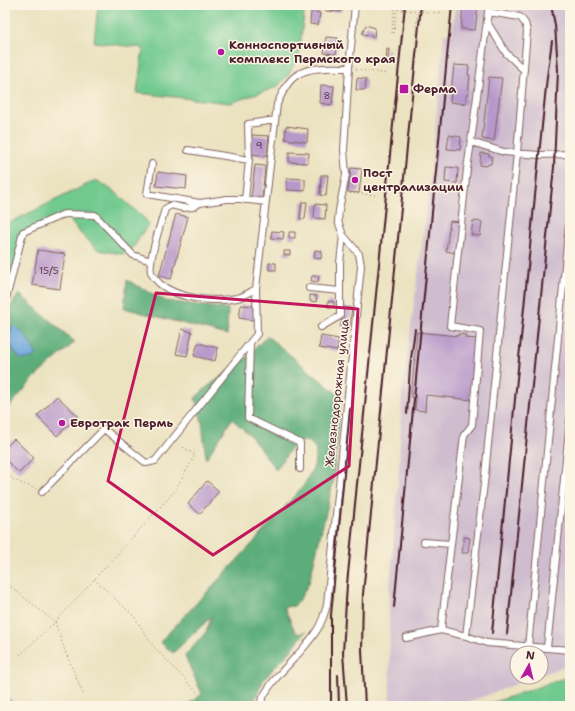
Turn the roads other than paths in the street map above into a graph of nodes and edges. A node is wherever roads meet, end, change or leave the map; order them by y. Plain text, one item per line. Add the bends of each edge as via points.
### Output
1 (355, 5) edge
2 (489, 5) edge
3 (488, 12) junction
4 (487, 22) junction
5 (349, 68) junction
6 (524, 70) junction
7 (275, 120) junction
8 (471, 142) junction
9 (188, 150) dead end
10 (517, 153) junction
11 (570, 154) edge
12 (249, 160) junction
13 (152, 164) dead end
14 (245, 200) junction
15 (266, 202) junction
16 (200, 203) junction
17 (570, 214) edge
18 (343, 235) junction
19 (151, 260) junction
20 (309, 288) dead end
21 (256, 289) junction
22 (340, 291) junction
23 (5, 302) edge
24 (321, 327) dead end
25 (250, 343) junction
26 (570, 419) edge
27 (300, 469) dead end
28 (42, 492) road end
29 (424, 542) dead end
30 (451, 544) junction
31 (441, 630) junction
32 (466, 636) junction
33 (406, 638) dead end
34 (509, 645) edge
35 (528, 645) edge
36 (547, 645) edge
37 (549, 648) edge
38 (570, 650) edge
39 (259, 706) edge

1 - 5 street, Железнодорожная улица
2 - 3 street
3 - 4 street
3 - 6 street via 520,17 524,20 527,31
4 - 6 street via 506,53
4 - 8 street
5 - 7 street via 310,70 296,75 277,104
5 - 18 street, Железнодорожная улица via 344,150 346,175 338,221
6 - 10 street
7 - 12 street via 248,124
7 - 15 street
8 - 10 street via 504,152
8 - 30 street via 450,326 480,331 472,425 464,435
9 - 12 street
10 - 11 street
10 - 32 street
12 - 14 street
13 - 16 street via 147,194
14 - 15 street
14 - 16 street
15 - 21 street
16 - 19 street via 183,208 171,205 165,209
17 - 35 street
18 - 22 street
18 - 39 street, Железнодорожная улица via 359,254 361,266 327,604 324,618 317,630 270,685
19 - 21 street via 151,273 156,281 179,295 200,299 238,298
19 - 23 street via 133,255 95,215 64,214 23,232
20 - 22 street
21 - 25 street via 257,334
22 - 24 street via 340,316
25 - 27 street via 248,418 300,443
25 - 28 street via 156,461 146,463 104,429
26 - 36 street
29 - 30 street
30 - 31 street
31 - 32 street
31 - 33 street
32 - 34 street via 487,643
37 - 38 street

